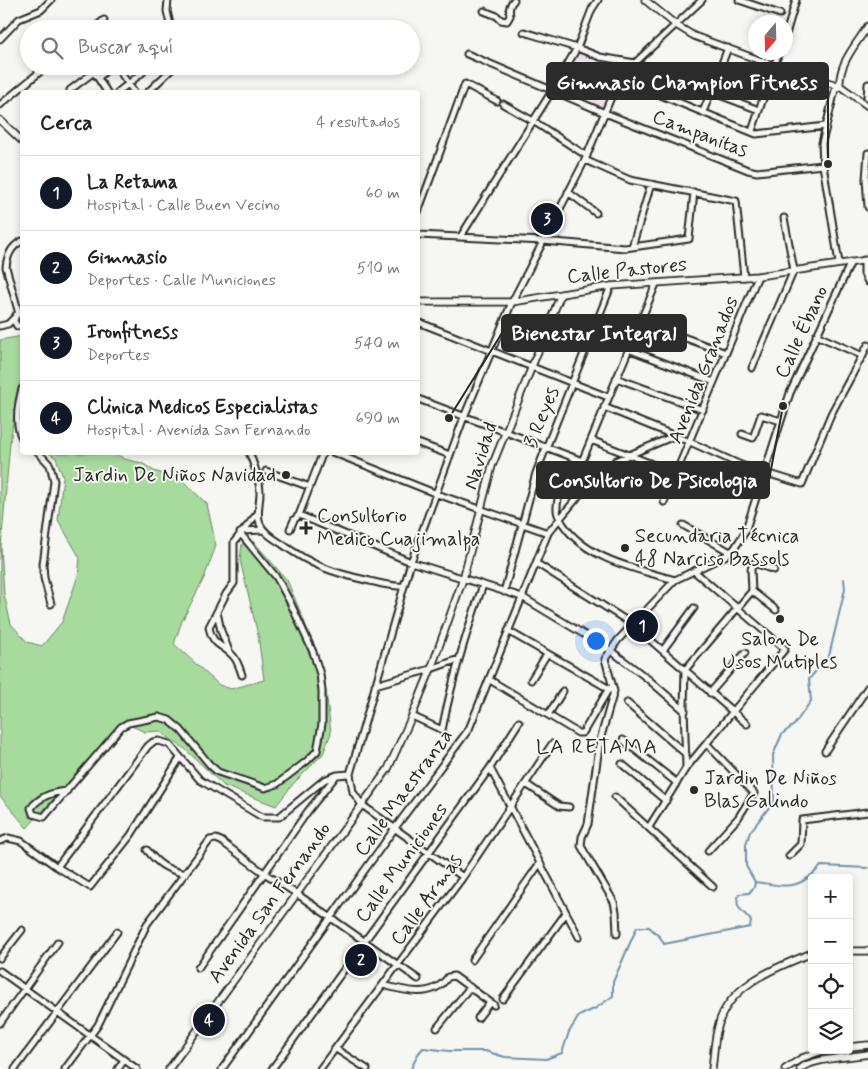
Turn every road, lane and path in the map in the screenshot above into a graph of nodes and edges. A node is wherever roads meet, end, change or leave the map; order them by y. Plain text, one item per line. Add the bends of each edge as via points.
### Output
1 (51, 0) edge
2 (168, 0) edge
3 (514, 0) edge
4 (598, 0) edge
5 (645, 0) edge
6 (702, 0) edge
7 (739, 0) edge
8 (796, 0) edge
9 (484, 11) dead end
10 (780, 14) dead end
11 (792, 15) edge
12 (169, 20) edge
13 (676, 25) junction
14 (868, 26) edge
15 (524, 32) dead end
16 (0, 39) edge
17 (576, 48) junction
18 (728, 48) junction
19 (467, 54) dead end
20 (777, 60) edge
21 (635, 63) junction
22 (775, 66) junction
23 (37, 75) edge
24 (90, 75) edge
25 (96, 75) edge
26 (101, 75) edge
27 (122, 75) edge
28 (139, 75) edge
29 (166, 75) edge
30 (98, 78) junction
31 (619, 78) junction
32 (128, 84) junction
33 (868, 84) edge
34 (840, 86) junction
35 (70, 90) dead end
36 (106, 90) edge
37 (120, 90) edge
38 (132, 90) edge
39 (150, 90) edge
40 (552, 91) junction
41 (711, 91) junction
42 (867, 97) edge
43 (497, 101) dead end
44 (503, 104) dead end
45 (0, 105) edge
46 (868, 106) edge
47 (759, 110) junction
48 (703, 112) junction
49 (605, 113) junction
50 (0, 120) edge
51 (533, 121) junction
52 (826, 126) junction
53 (752, 131) junction
54 (20, 139) edge
55 (868, 152) edge
56 (586, 158) junction
57 (868, 164) edge
58 (823, 165) junction
59 (651, 184) junction
60 (568, 192) junction
61 (694, 192) junction
62 (420, 197) edge
63 (868, 207) edge
64 (596, 213) dead end
65 (784, 218) dead end
66 (420, 235) edge
67 (460, 236) junction
68 (543, 241) junction
69 (20, 242) edge
70 (632, 247) junction
71 (866, 260) edge
72 (851, 262) junction
73 (839, 263) junction
74 (794, 270) junction
75 (758, 276) junction
76 (744, 277) junction
77 (868, 282) edge
78 (656, 284) junction
79 (612, 286) junction
80 (561, 294) junction
81 (420, 302) edge
82 (512, 302) junction
83 (20, 311) edge
84 (20, 315) edge
85 (15, 321) junction
86 (640, 321) junction
87 (420, 323) edge
88 (20, 325) edge
89 (0, 326) edge
90 (816, 335) junction
91 (868, 345) edge
92 (628, 349) junction
93 (492, 351) junction
94 (726, 353) junction
95 (863, 356) junction
96 (532, 367) junction
97 (752, 368) dead end
98 (616, 378) junction
99 (714, 382) junction
100 (572, 384) junction
101 (608, 397) junction
102 (420, 400) edge
103 (20, 402) edge
104 (604, 407) junction
105 (702, 410) junction
106 (464, 417) junction
107 (781, 421) junction
108 (20, 432) edge
109 (504, 432) junction
110 (742, 434) dead end
111 (674, 436) junction
112 (591, 440) junction
113 (690, 442) junction
114 (420, 443) edge
115 (546, 448) junction
116 (41, 455) edge
117 (250, 455) edge
118 (322, 455) edge
119 (340, 455) edge
120 (450, 455) junction
121 (630, 455) junction
122 (576, 459) junction
123 (615, 461) dead end
124 (266, 470) dead end
125 (677, 474) junction
126 (764, 474) junction
127 (596, 475) dead end
128 (310, 487) junction
129 (437, 494) junction
130 (664, 502) dead end
131 (480, 510) junction
132 (257, 514) junction
133 (299, 515) junction
134 (560, 520) junction
135 (521, 524) junction
136 (683, 525) dead end
137 (290, 529) dead end
138 (263, 530) junction
139 (242, 532) junction
140 (548, 533) junction
141 (730, 552) junction
142 (412, 562) junction
143 (536, 563) junction
144 (774, 570) dead end
145 (694, 571) junction
146 (463, 579) junction
147 (675, 580) junction
148 (483, 585) junction
149 (404, 586) junction
150 (752, 591) junction
151 (504, 592) junction
152 (522, 597) junction
153 (51, 604) dead end
154 (694, 608) dead end
155 (737, 608) junction
156 (776, 610) dead end
157 (217, 612) junction
158 (632, 624) junction
159 (508, 631) junction
160 (610, 650) junction
161 (663, 650) junction
162 (230, 652) junction
163 (745, 653) dead end
164 (547, 654) junction
165 (459, 659) junction
166 (431, 669) junction
167 (686, 670) junction
168 (242, 675) dead end
169 (490, 680) junction
170 (531, 680) dead end
171 (375, 685) junction
172 (868, 687) edge
173 (611, 690) junction
174 (563, 691) dead end
175 (710, 693) junction
176 (627, 703) dead end
177 (685, 711) junction
178 (731, 712) junction
179 (548, 715) junction
180 (412, 716) junction
181 (519, 722) dead end
182 (747, 724) dead end
183 (623, 740) dead end
184 (706, 743) junction
185 (552, 744) dead end
186 (825, 751) dead end
187 (686, 754) junction
188 (180, 758) junction
189 (622, 764) dead end
190 (490, 768) junction
191 (686, 768) junction
192 (350, 774) junction
193 (336, 775) junction
194 (677, 783) junction
195 (526, 784) junction
196 (66, 791) junction
197 (615, 797) dead end
198 (666, 801) junction
199 (362, 805) junction
200 (569, 807) dead end
201 (510, 808) junction
202 (868, 812) edge
203 (649, 827) junction
204 (395, 828) junction
205 (0, 841) edge
206 (147, 850) dead end
207 (708, 851) dead end
208 (429, 852) junction
209 (789, 856) dead end
210 (540, 863) junction
211 (57, 867) junction
212 (264, 873) junction
213 (185, 874) junction
214 (463, 877) junction
215 (713, 887) dead end
216 (297, 894) junction
217 (566, 913) junction
218 (332, 918) junction
219 (22, 930) dead end
220 (117, 932) dead end
221 (617, 934) dead end
222 (579, 937) dead end
223 (58, 942) dead end
224 (364, 942) junction
225 (853, 951) edge
226 (868, 951) edge
227 (808, 955) edge
228 (0, 958) edge
229 (472, 960) dead end
230 (397, 966) junction
231 (198, 968) dead end
232 (0, 971) edge
233 (418, 979) dead end
234 (383, 985) junction
235 (470, 987) junction
236 (25, 990) junction
237 (504, 999) dead end
238 (56, 1012) junction
239 (478, 1018) dead end
240 (0, 1023) edge
241 (437, 1028) dead end
242 (90, 1036) junction
243 (868, 1045) edge
244 (853, 1047) edge
245 (336, 1049) junction
246 (814, 1054) edge
247 (868, 1054) edge
248 (124, 1060) junction
249 (14, 1069) edge
250 (65, 1069) edge
251 (118, 1069) edge
252 (137, 1069) edge
253 (169, 1069) edge
254 (222, 1069) edge
255 (272, 1069) edge
256 (320, 1069) edge
257 (367, 1069) edge
258 (712, 1069) edge
259 (785, 1069) edge
260 (800, 1069) edge

1 - 16 street via 41,10 19,19
2 - 12 street
3 - 9 street via 506,21
4 - 17 street
5 - 13 street
6 - 13 street
7 - 10 street
8 - 11 street
13 - 18 street via 694,36
13 - 21 street
14 - 34 street via 844,67
15 - 17 street
17 - 21 street via 600,57
17 - 40 street
18 - 22 street
18 - 41 street
19 - 40 street, Campanitas
20 - 22 street
21 - 31 street
21 - 41 street
22 - 34 street
22 - 47 street
23 - 45 street
24 - 35 street
25 - 30 street
26 - 30 street
27 - 32 street
28 - 32 street
29 - 39 street
30 - 36 street
31 - 48 street
31 - 49 street
32 - 37 street
32 - 38 street
33 - 42 street
34 - 46 street
34 - 52 street via 835,90
40 - 49 street, Campanitas
40 - 51 street
41 - 47 street
41 - 48 street
43 - 62 street via 466,84
44 - 51 street
47 - 53 street
48 - 53 street
49 - 56 street
49 - 58 street, Campanitas via 748,170 757,172
50 - 54 street
51 - 56 street
51 - 67 street
52 - 53 street via 759,134
52 - 58 street via 822,143
55 - 57 street
56 - 59 street via 630,180
56 - 60 street
57 - 63 street
58 - 73 street
59 - 61 street
59 - 70 street
60 - 64 street
60 - 68 street
61 - 70 street via 688,238
61 - 76 street via 736,201
65 - 74 street
66 - 67 street
67 - 68 street
68 - 70 street
68 - 82 street
69 - 83 street via 11,250 6,267
71 - 72 street, Calle Pastores
71 - 77 street via 864,274
72 - 73 street, Calle Pastores
72 - 90 street, Calle Ébano
73 - 74 street, Calle Pastores
74 - 75 street, Calle Pastores
74 - 97 street
75 - 76 street, Calle Pastores
75 - 94 street, Avenida Granados
76 - 78 street, Calle Pastores
78 - 79 street, Calle Pastores
78 - 86 street
79 - 80 street, Calle Pastores
79 - 100 street, 3 Reyes
80 - 82 street, Calle Pastores
80 - 96 street, Navidad
81 - 82 street, Calle Pastores
82 - 93 street
84 - 85 street
85 - 88 street
85 - 89 street
86 - 92 street
86 - 94 street
87 - 93 street
90 - 95 street
90 - 107 street, Calle Ébano
91 - 95 street
92 - 98 street
92 - 99 street
93 - 96 street
93 - 106 street
94 - 99 street, Avenida Granados
95 - 126 street via 831,414 805,482 799,484
96 - 100 street
96 - 109 street, Navidad
98 - 101 street
98 - 105 street
99 - 105 street, Avenida Granados
100 - 101 street
100 - 115 street, 3 Reyes
101 - 104 street
102 - 106 street
103 - 108 street
104 - 111 street
104 - 112 street
105 - 113 street, Avenida Granados
106 - 109 street
106 - 120 street
107 - 110 street via 761,415 753,438
107 - 126 street, Calle Ébano
109 - 115 street
109 - 131 street, Navidad
111 - 113 street
111 - 121 street
112 - 121 street
112 - 122 street via 583,458
113 - 125 street, Avenida Granados
113 - 126 street
114 - 120 street
115 - 122 street
115 - 135 street, 3 Reyes
116 - 153 street via 50,465 54,481 43,564
117 - 132 street via 260,485
118 - 128 street
119 - 129 street
120 - 129 street
121 - 123 street
121 - 125 street
122 - 134 street via 557,505
124 - 128 street
125 - 130 street, Avenida Granados
126 - 141 street, Calle Ébano via 745,532
127 - 134 street
128 - 133 street
129 - 131 street
129 - 142 street
131 - 135 street
131 - 146 street, Navidad
132 - 138 street
132 - 139 street
133 - 137 street
133 - 142 street
134 - 140 street
134 - 147 street via 574,538 597,553
135 - 140 street
135 - 151 street, 3 Reyes
136 - 141 street
138 - 139 street
138 - 149 street via 319,567 394,587
139 - 157 street via 234,542 234,583
139 - 196 street via 277,578 313,652 322,691 322,724 317,751 277,784 265,788 218,772 180,730 169,720 159,717 121,727
140 - 143 street, Calle Maestranza
141 - 145 street, Calle Ébano
142 - 146 street
142 - 149 street
143 - 152 street, Calle Maestranza
143 - 158 street
144 - 150 street via 754,563 751,569
145 - 147 street, Calle Ébano
145 - 155 street
146 - 148 street
146 - 166 street, Navidad
147 - 158 street
148 - 151 street
148 - 165 street
149 - 171 street
150 - 155 street
150 - 156 street
151 - 152 street
152 - 159 street, Calle Maestranza
152 - 160 street
154 - 161 street
155 - 167 street
155 - 178 street via 785,649
157 - 162 street
157 - 162 street via 211,621 211,634 214,642
158 - 160 street
158 - 161 street
159 - 164 street
159 - 169 street, Calle Maestranza
160 - 173 street via 605,659
160 - 177 street
161 - 167 street
162 - 168 street via 236,658
163 - 175 street
164 - 170 street
164 - 173 street
165 - 166 street
165 - 180 street via 442,730
166 - 171 street
166 - 180 street, Navidad
167 - 175 street
167 - 177 street
169 - 179 street
169 - 204 street, Calle Maestranza via 469,729
171 - 192 street
172 - 186 street
173 - 179 street via 582,734
173 - 221 street via 588,824 581,846 614,902
174 - 179 street
175 - 178 street
176 - 187 street
177 - 187 street
178 - 182 street
178 - 184 street
180 - 199 street, Avenida San Fernando via 388,769
181 - 190 street, Calle Municiones
183 - 194 street
184 - 191 street
184 - 207 street via 754,793 738,818
185 - 195 street, Calle Armas
187 - 191 street
188 - 193 street via 200,780 262,817 279,817 324,780
188 - 211 street via 169,744 159,740 148,746
188 - 211 street via 131,834 90,887
189 - 198 street
190 - 201 street
190 - 208 street, Calle Municiones
191 - 194 street
192 - 193 street
192 - 199 street via 352,792
193 - 212 street
194 - 198 street
195 - 200 street via 559,806
195 - 201 street, Calle Armas
196 - 196 street via 56,792 36,802 31,808 33,814 44,818
197 - 203 street
198 - 203 street
199 - 204 street
199 - 216 street, Avenida San Fernando
201 - 210 street
201 - 214 street, Calle Armas
202 - 209 street via 802,820 801,844
203 - 215 street
204 - 208 street
204 - 218 street, Calle Maestranza
205 - 211 street via 8,838 21,841
206 - 213 street via 168,870
208 - 214 street
208 - 224 street, Calle Municiones
210 - 217 street
210 - 229 street
212 - 213 street via 216,839 210,840
212 - 216 street
212 - 231 street
213 - 242 street via 147,924
214 - 230 street, Calle Armas
216 - 218 street
216 - 253 street, Avenida San Fernando
217 - 222 street
217 - 237 street
218 - 224 street
218 - 254 street, Calle Maestranza
219 - 228 street
220 - 238 street
223 - 236 street
224 - 230 street
224 - 255 street, Calle Municiones
225 - 226 street
227 - 258 street via 771,970 736,994 718,1026
230 - 233 street
230 - 234 street, Calle Armas
232 - 236 street
234 - 235 street via 416,992 433,990 454,976
234 - 245 street, Calle Armas
235 - 239 street via 492,1004
235 - 241 street
236 - 238 street
236 - 240 street
238 - 242 street
238 - 249 street
242 - 248 street
242 - 250 street
243 - 244 street
245 - 256 street, Calle Armas
245 - 257 street
246 - 259 street
247 - 260 street via 804,1065
248 - 251 street
248 - 252 street

